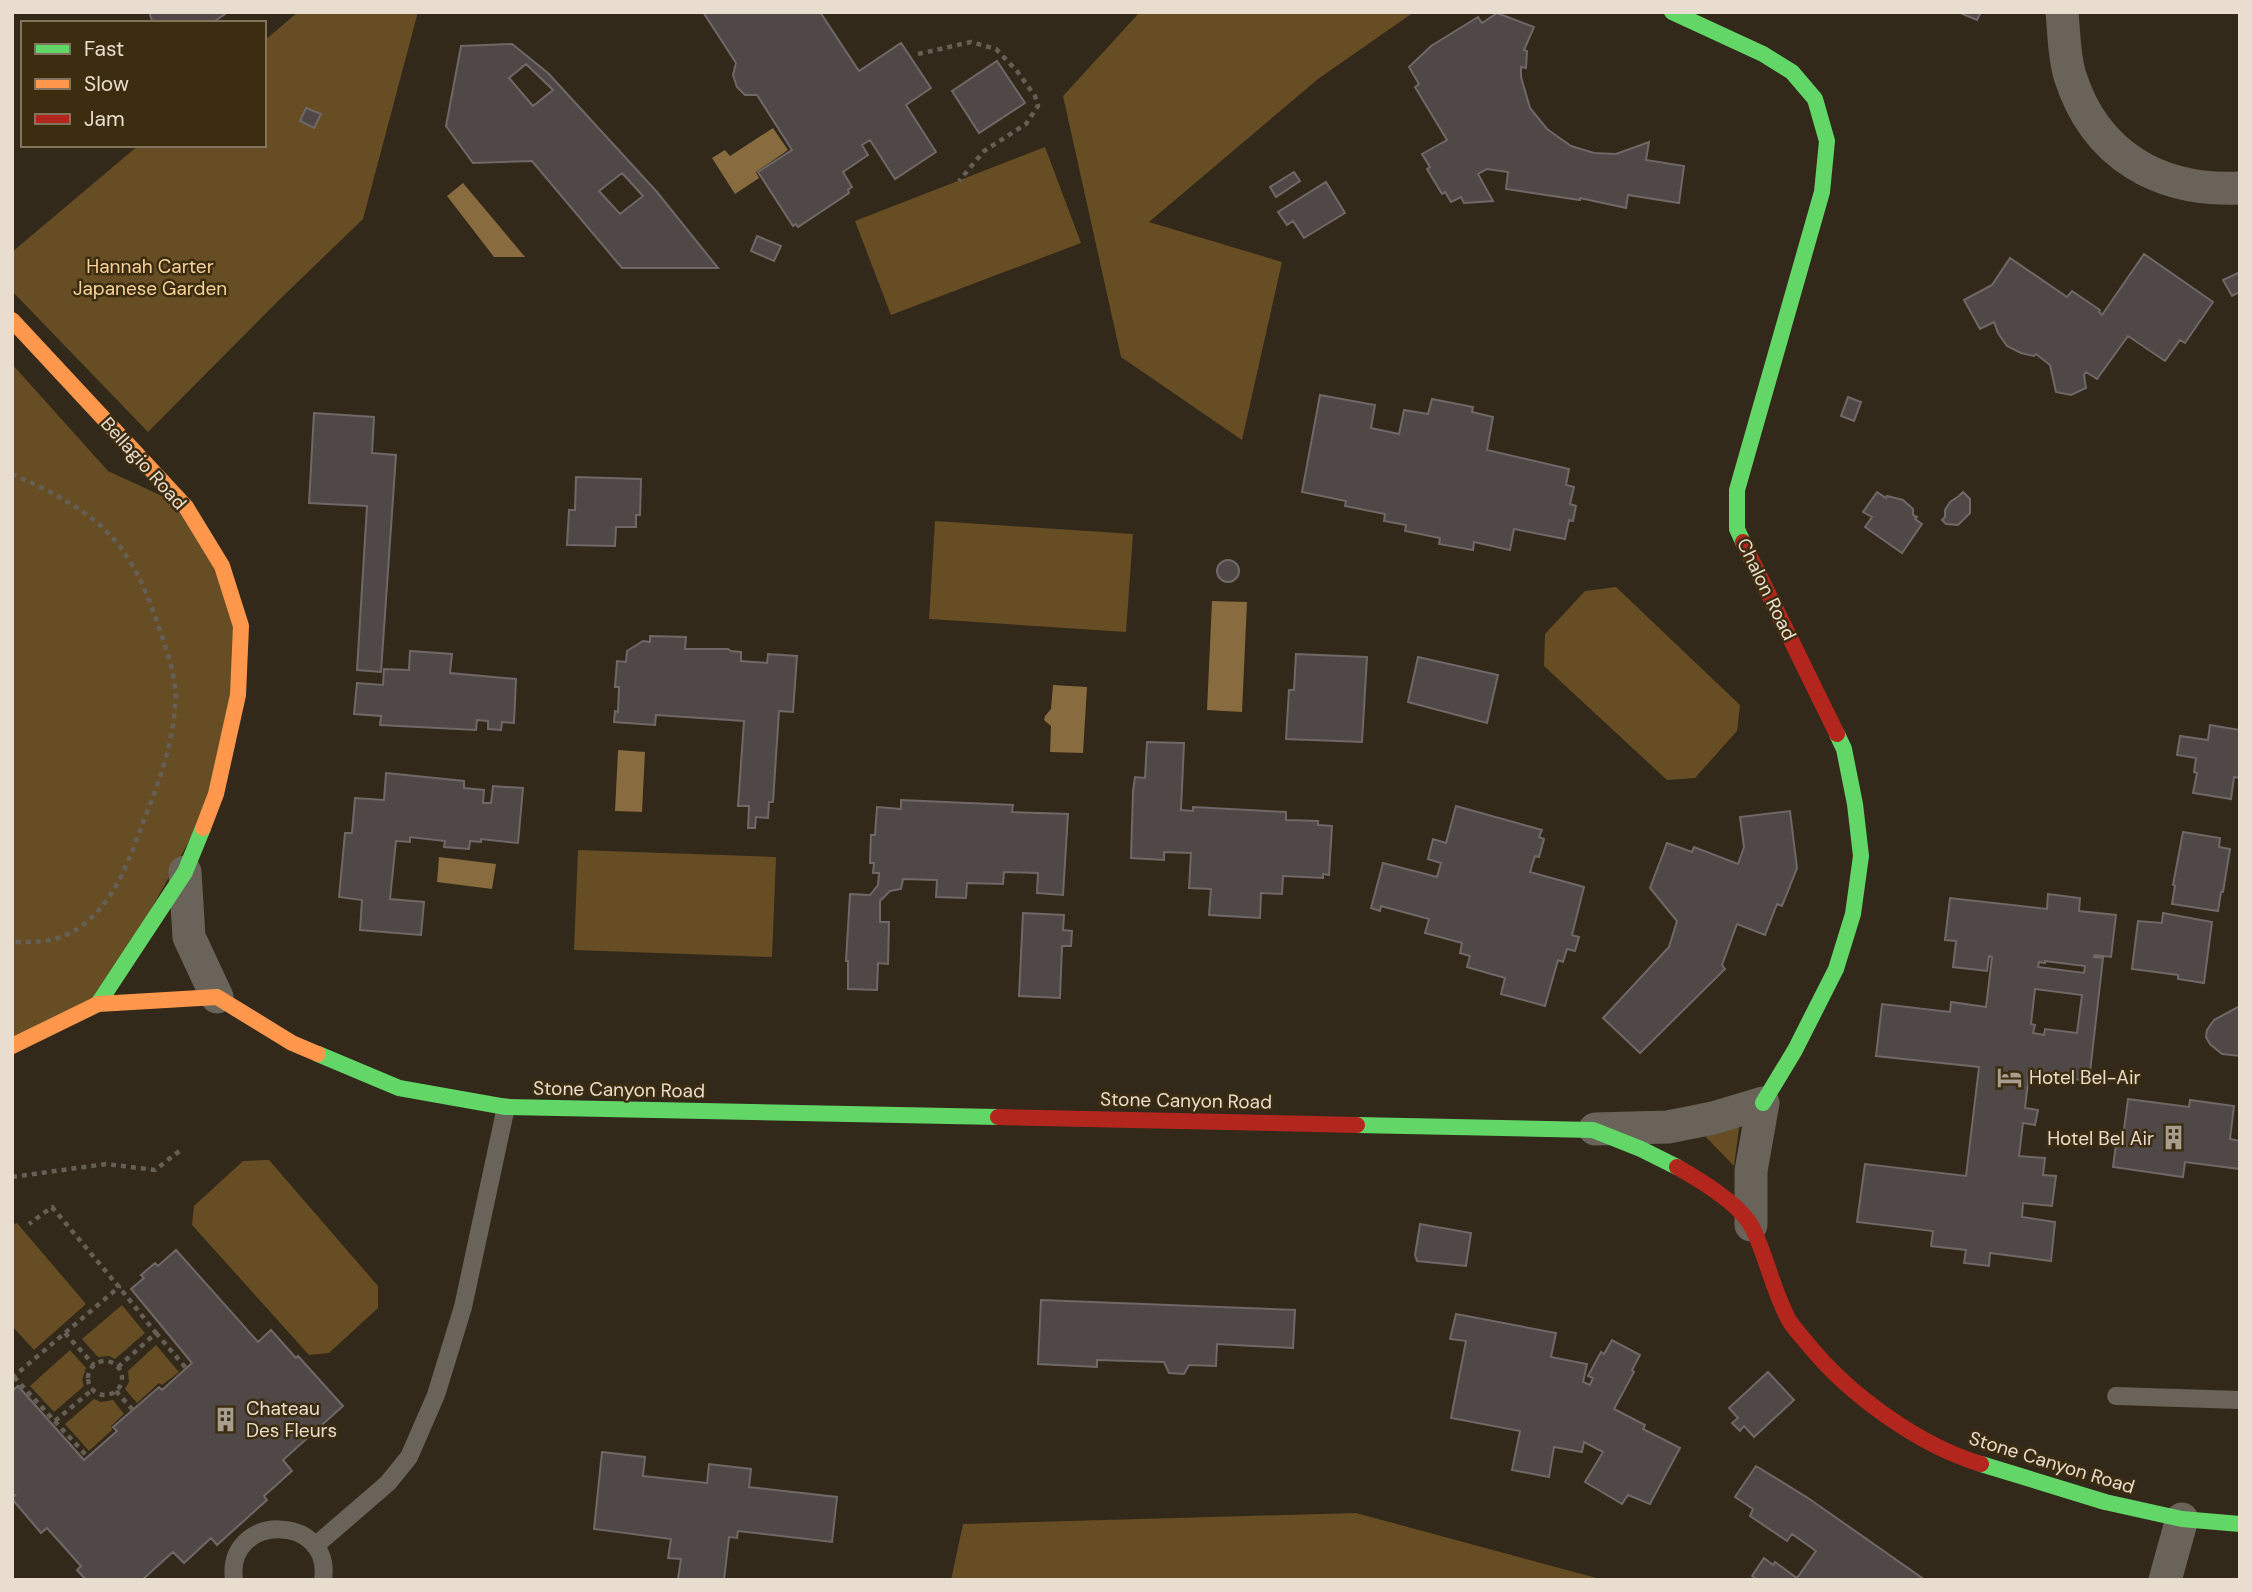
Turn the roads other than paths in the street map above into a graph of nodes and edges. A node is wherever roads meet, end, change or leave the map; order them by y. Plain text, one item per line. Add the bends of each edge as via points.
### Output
1 (1671, 12) edge
2 (2062, 12) edge
3 (2240, 188) edge
4 (12, 320) edge
5 (185, 872) junction
6 (217, 997) junction
7 (98, 1004) junction
8 (12, 1046) edge
9 (1763, 1103) junction
10 (506, 1107) junction
11 (1593, 1130) junction
12 (1751, 1224) junction
13 (2116, 1396) dead end
14 (2240, 1400) edge
15 (2182, 1519) junction
16 (2240, 1524) edge
17 (315, 1546) junction
18 (234, 1580) edge
19 (323, 1580) edge
20 (2165, 1580) edge

1 - 9 street, Chalon Road via 1792,72 1815,99 1826,141 1822,192 1737,490 1737,529 1844,749 1861,856 1853,914 1836,969
2 - 3 street via 2069,74 2084,111 2108,143 2139,167 2180,184
4 - 5 street, Bellagio Road via 186,507 222,566 241,626 233,719 216,793
5 - 6 street, Bellagio Road via 189,937
5 - 7 street, Bellagio Road
6 - 7 street
6 - 10 street, Stone Canyon Road via 292,1043 399,1088
7 - 8 street
9 - 11 street via 1668,1126
9 - 12 street, Chalon Road via 1751,1171
10 - 11 street, Stone Canyon Road
10 - 17 lane via 463,1307 436,1395 409,1457 388,1483
11 - 12 street, Stone Canyon Road via 1679,1168 1723,1196
12 - 15 street, Stone Canyon Road via 1791,1323 1821,1360 1865,1401 1964,1459 2105,1502
13 - 14 lane
15 - 16 street, Stone Canyon Road
15 - 20 street
17 - 18 lane via 292,1530 263,1531 240,1548 234,1561
17 - 19 lane via 322,1560

